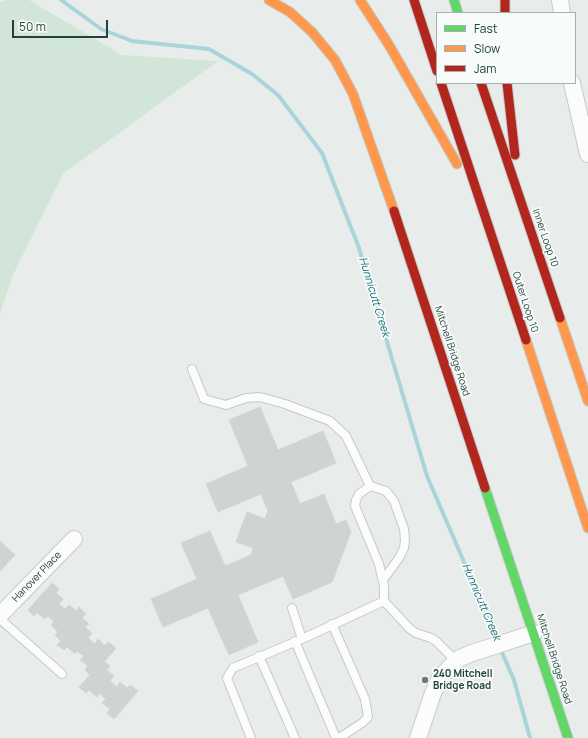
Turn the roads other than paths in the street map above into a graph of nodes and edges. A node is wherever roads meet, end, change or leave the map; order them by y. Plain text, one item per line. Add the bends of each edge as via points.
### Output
1 (268, 0) edge
2 (360, 0) edge
3 (414, 0) edge
4 (454, 0) edge
5 (505, 0) edge
6 (560, 0) edge
7 (458, 12) edge
8 (505, 12) edge
9 (562, 12) edge
10 (436, 68) edge
11 (441, 84) edge
12 (481, 84) edge
13 (507, 84) edge
14 (572, 84) edge
15 (585, 128) edge
16 (588, 154) edge
17 (519, 196) junction
18 (481, 206) junction
19 (192, 369) dead end
20 (588, 401) edge
21 (370, 486) junction
22 (588, 528) edge
23 (74, 539) dead end
24 (383, 580) junction
25 (384, 601) junction
26 (292, 608) dead end
27 (0, 615) edge
28 (0, 619) edge
29 (332, 624) junction
30 (534, 633) junction
31 (298, 640) junction
32 (259, 656) junction
33 (456, 661) junction
34 (62, 674) dead end
35 (251, 738) edge
36 (295, 738) edge
37 (337, 738) edge
38 (418, 738) edge
39 (568, 738) edge

1 - 30 main road, Mitchell Bridge Road via 290,12 312,32 335,60 353,94
2 - 18 main road via 389,45
3 - 10 main road
4 - 7 main road
5 - 8 main road
6 - 9 street
11 - 18 main road, Outer Loop 10
12 - 17 main road, Inner Loop 10
13 - 17 main road
14 - 15 street
15 - 16 street
17 - 20 main road, Inner Loop 10
18 - 22 main road, Outer Loop 10
19 - 21 lane via 204,399 226,405 246,398 260,397 330,421 346,436
21 - 24 lane via 359,494 355,506
21 - 24 lane via 383,489 394,501 404,529 404,548
23 - 27 street, Hanover Place
24 - 25 lane
25 - 29 lane
25 - 33 lane via 410,629 436,641
26 - 31 lane
28 - 34 lane
29 - 31 lane
29 - 37 lane via 365,699 368,717
30 - 33 street via 472,653
30 - 39 main road, Mitchell Bridge Road
31 - 32 lane
31 - 37 lane
32 - 35 lane via 233,668 227,678
32 - 36 lane
33 - 38 street via 440,678

